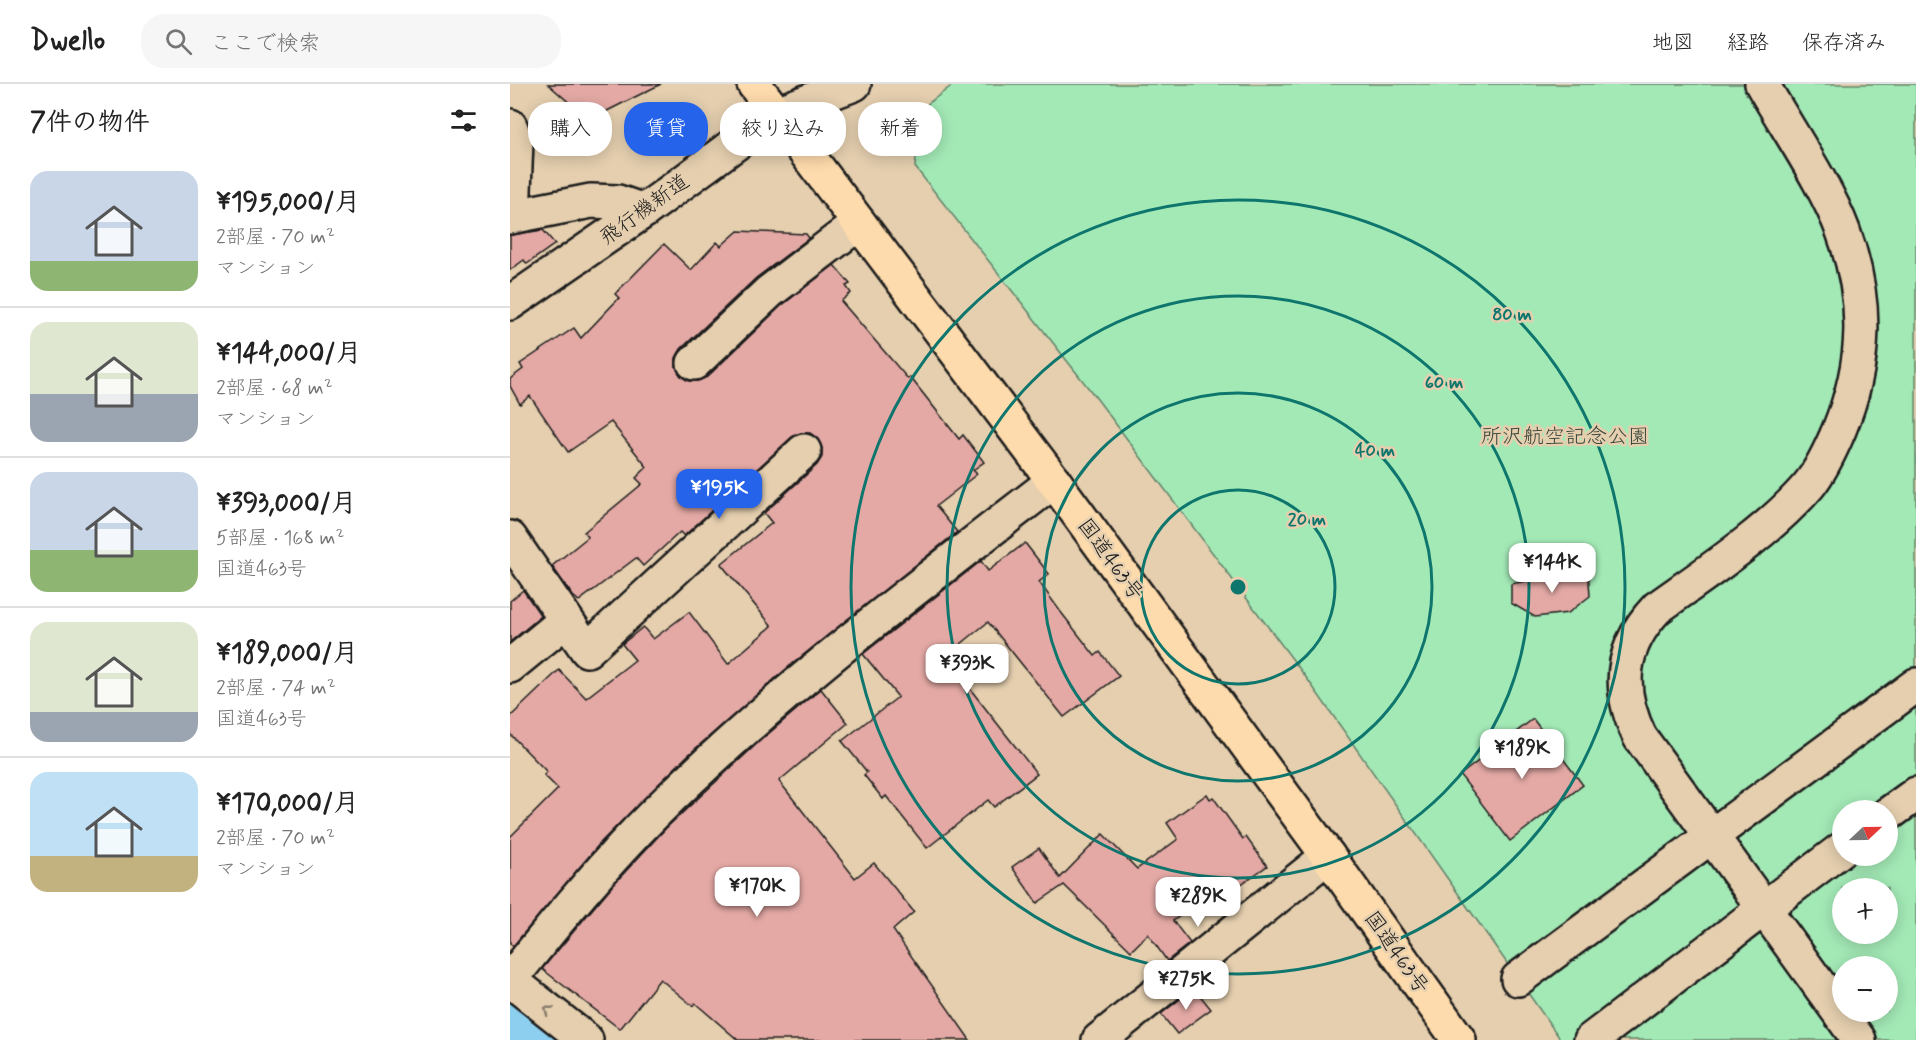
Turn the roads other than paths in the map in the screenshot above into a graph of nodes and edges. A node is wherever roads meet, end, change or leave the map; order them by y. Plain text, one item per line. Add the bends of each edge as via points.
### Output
1 (754, 84) edge
2 (801, 84) edge
3 (855, 84) edge
4 (1762, 84) edge
5 (768, 102) edge
6 (786, 102) edge
7 (807, 102) edge
8 (510, 126) edge
9 (720, 155) edge
10 (809, 156) edge
11 (644, 211) junction
12 (512, 217) edge
13 (859, 223) junction
14 (510, 303) edge
15 (694, 363) dead end
16 (804, 451) dead end
17 (1054, 481) junction
18 (510, 538) edge
19 (565, 621) junction
20 (510, 666) edge
21 (1916, 684) edge
22 (1916, 794) edge
23 (1898, 807) edge
24 (1712, 836) junction
25 (1328, 856) junction
26 (1832, 856) edge
27 (1763, 908) junction
28 (1518, 979) dead end
29 (510, 980) edge
30 (586, 1040) edge
31 (1099, 1040) edge
32 (1459, 1040) edge
33 (1591, 1040) edge
34 (1859, 1040) edge

1 - 5 highway, 国道463号
2 - 6 street
3 - 7 street
4 - 24 street via 1845,238 1858,277 1862,321 1859,368 1845,416 1809,485 1774,518 1657,608 1643,623 1629,653 1624,672 1629,715 1640,737
8 - 12 street via 516,141
9 - 11 street, 飛行機新道
10 - 13 highway, 国道463号
11 - 12 street via 618,202 591,201
11 - 14 street, 飛行機新道
13 - 15 street via 769,292
13 - 17 highway, 国道463号
16 - 19 street via 587,650
17 - 25 highway, 国道463号
17 - 29 street via 828,659 703,768 587,885
18 - 19 street
19 - 20 street
21 - 24 street
22 - 23 street
24 - 27 street
24 - 28 street
25 - 31 street
25 - 32 highway, 国道463号
26 - 27 street
27 - 33 street
27 - 34 street
30 -> 29 street

